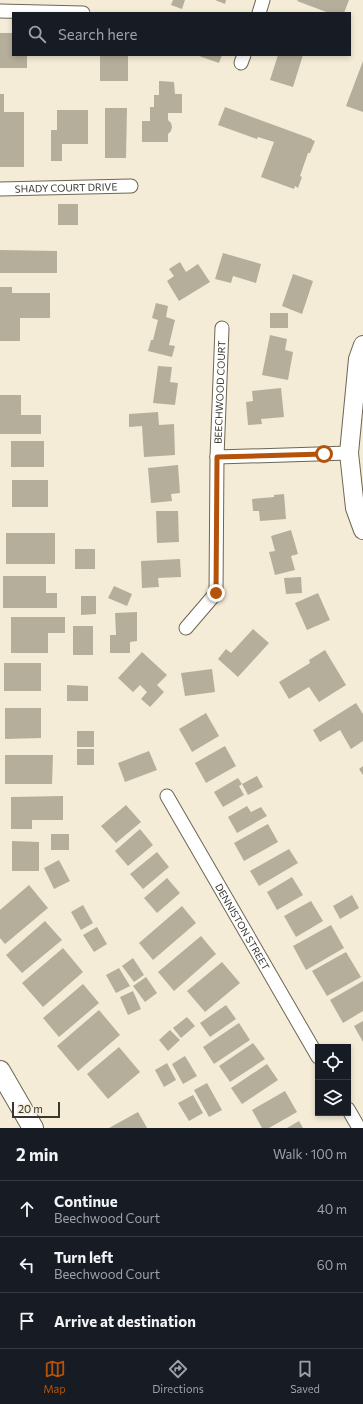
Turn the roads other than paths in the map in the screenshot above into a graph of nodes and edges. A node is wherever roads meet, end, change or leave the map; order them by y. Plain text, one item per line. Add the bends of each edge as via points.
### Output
1 (263, 0) edge
2 (0, 11) edge
3 (42, 12) edge
4 (259, 12) edge
5 (131, 186) dead end
6 (0, 189) edge
7 (222, 328) dead end
8 (363, 344) edge
9 (349, 453) junction
10 (217, 457) junction
11 (359, 505) edge
12 (363, 530) edge
13 (186, 628) dead end
14 (167, 796) dead end
15 (315, 1052) edge
16 (0, 1071) edge
17 (351, 1114) edge
18 (33, 1128) edge
19 (359, 1128) edge

1 - 4 street
2 - 3 street
5 - 6 street, SHADY COURT DRIVE
7 - 10 street, BEECHWOOD COURT
8 - 9 main road via 358,359
9 - 10 street, BEECHWOOD COURT
9 - 11 main road
10 - 13 street, BEECHWOOD COURT via 216,593
11 - 12 main road
14 - 15 street, DENNISTON STREET
16 - 18 main road
17 - 19 street

